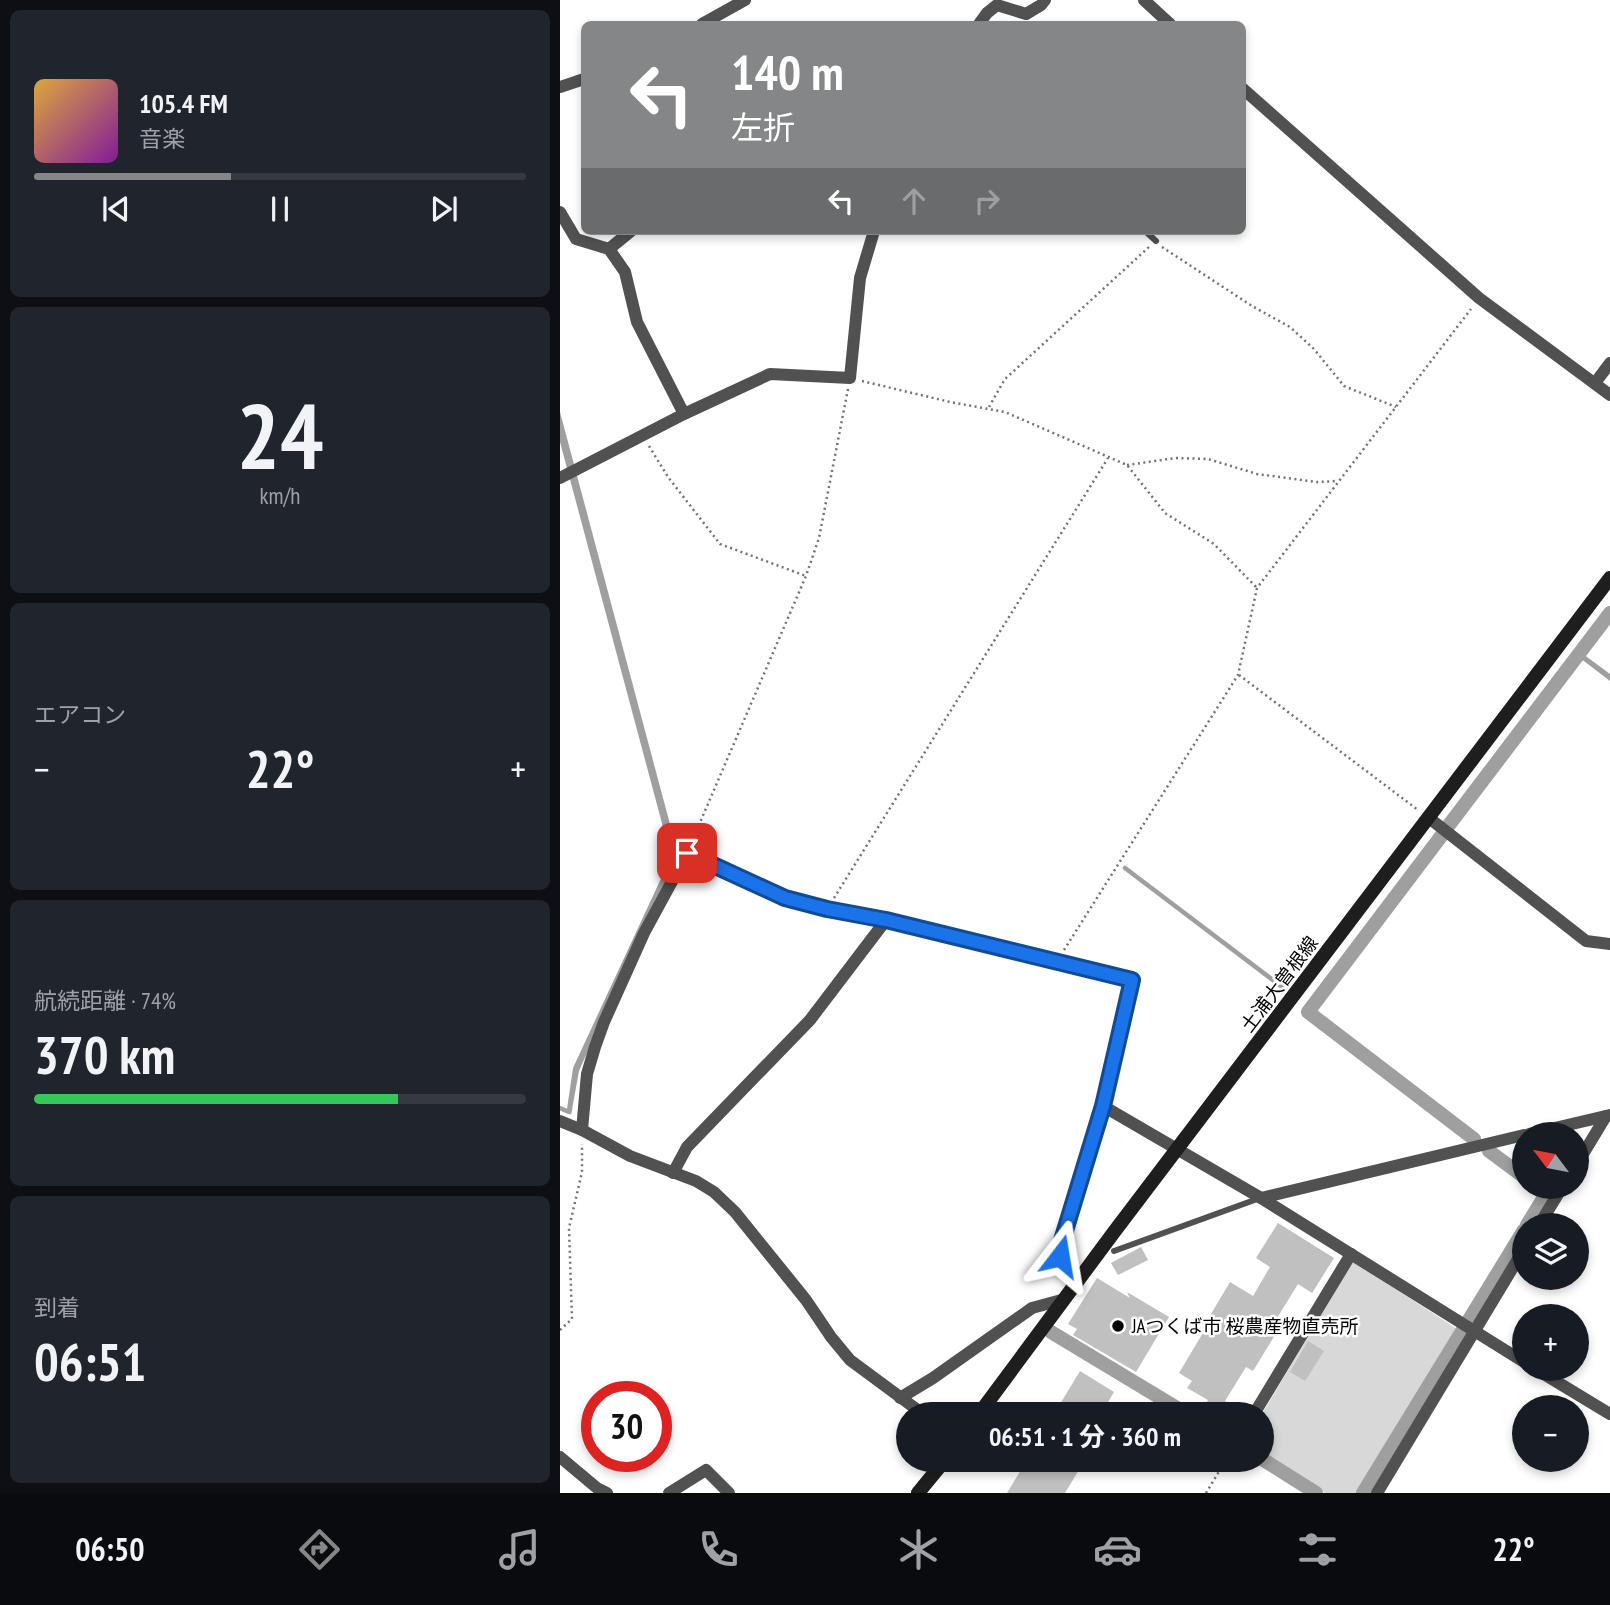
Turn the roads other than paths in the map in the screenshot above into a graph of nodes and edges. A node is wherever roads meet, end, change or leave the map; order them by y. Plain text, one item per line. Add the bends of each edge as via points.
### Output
1 (746, 0) edge
2 (1045, 0) edge
3 (1144, 0) edge
4 (730, 4) edge
5 (1028, 19) edge
6 (706, 21) edge
7 (981, 21) edge
8 (1167, 21) edge
9 (581, 80) edge
10 (560, 87) edge
11 (1246, 92) edge
12 (560, 212) edge
13 (626, 235) edge
14 (873, 235) edge
15 (1149, 235) edge
16 (1156, 242) road end
17 (609, 249) junction
18 (1610, 363) edge
19 (1595, 383) junction
20 (1610, 395) edge
21 (684, 414) junction
22 (560, 478) edge
23 (1610, 578) edge
24 (1429, 818) junction
25 (886, 920) junction
26 (1610, 944) edge
27 (1103, 1106) junction
28 (1609, 1119) edge
29 (560, 1121) edge
30 (1589, 1123) edge
31 (582, 1130) junction
32 (1512, 1139) edge
33 (1589, 1147) edge
34 (1178, 1149) junction
35 (673, 1173) junction
36 (1261, 1198) junction
37 (1114, 1251) dead end
38 (1351, 1254) junction
39 (1512, 1269) edge
40 (1079, 1280) junction
41 (1065, 1299) junction
42 (1474, 1332) junction
43 (1512, 1355) edge
44 (1555, 1381) edge
45 (900, 1398) junction
46 (906, 1402) edge
47 (988, 1402) edge
48 (1261, 1402) edge
49 (1610, 1414) edge
50 (560, 1457) edge
51 (935, 1472) edge
52 (607, 1493) edge
53 (669, 1493) edge
54 (729, 1493) edge
55 (918, 1493) edge
56 (1377, 1493) edge

1 - 4 street
2 - 5 street
3 - 8 street
4 - 6 street
5 - 7 street via 997,5
9 - 10 street
11 - 19 street via 1479,298
12 - 17 street via 576,239
13 - 17 street
14 - 21 street via 860,278 850,378 770,374
15 - 16 lane
17 - 21 street via 625,272 637,322
18 - 19 street
19 - 20 street
21 - 22 street
23 - 24 main road, 土浦大曽根線
24 - 26 street via 1586,941
24 - 34 main road, 土浦大曽根線
25 - 27 street via 1132,980
25 - 31 street via 785,898 687,853 594,1047
25 - 35 street via 810,1020 687,1147
27 - 34 street
27 - 40 street via 1060,1247 1063,1262
28 - 30 street
28 - 33 street
29 - 31 street
31 - 35 street
32 - 36 street
34 - 36 street
34 - 40 main road, 土浦大曽根線
35 - 45 street via 714,1192 735,1212 850,1360
36 - 37 lane
36 - 38 street
38 - 42 street
38 - 48 street
39 - 42 street
40 - 41 main road, 土浦大曽根線
41 - 45 street via 1032,1308
41 - 47 main road, 土浦大曽根線
42 - 43 street
42 - 56 street
44 - 49 street
45 - 46 street
50 - 52 street
51 - 55 main road
53 - 54 street via 706,1470

